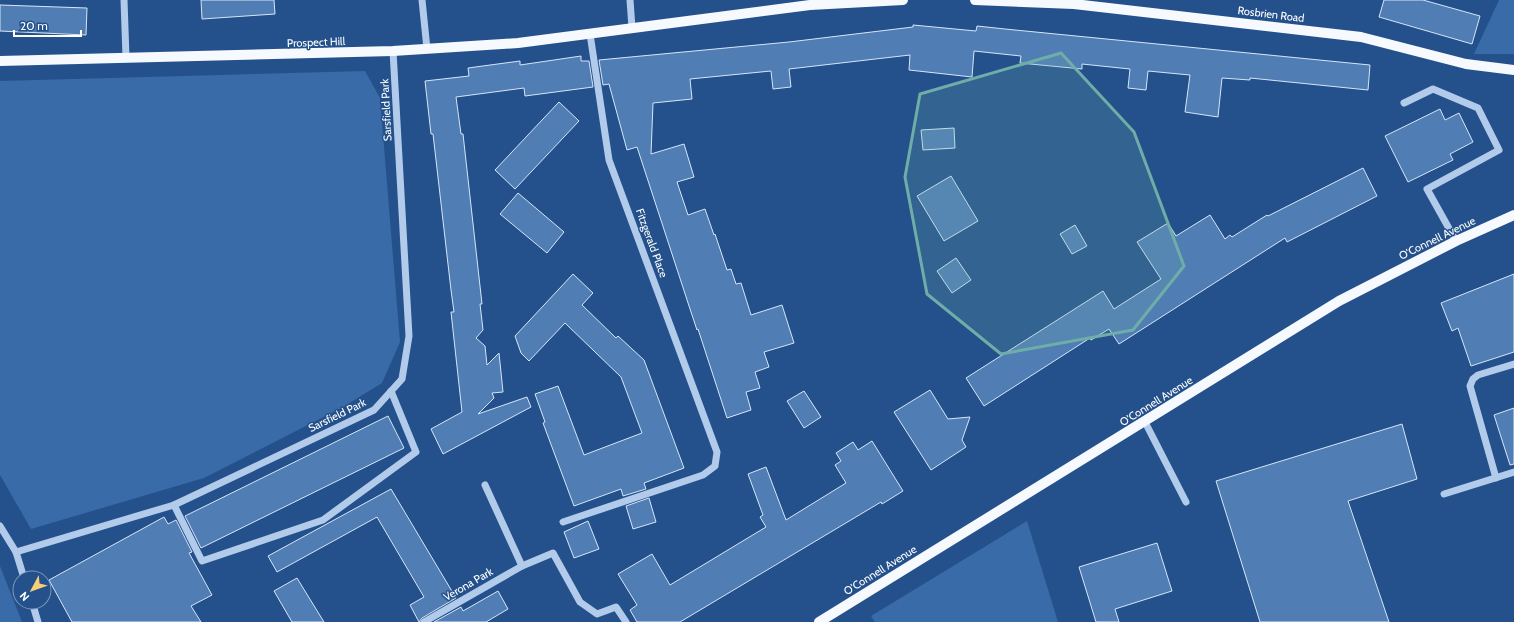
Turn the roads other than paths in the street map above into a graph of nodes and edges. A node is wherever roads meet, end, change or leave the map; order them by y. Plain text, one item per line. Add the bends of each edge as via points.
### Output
1 (124, 0) edge
2 (422, 0) edge
3 (630, 0) edge
4 (903, 0) edge
5 (975, 0) edge
6 (1031, 1) edge
7 (1074, 2) edge
8 (632, 28) junction
9 (590, 34) junction
10 (427, 49) junction
11 (393, 51) junction
12 (126, 57) junction
13 (0, 60) edge
14 (1514, 70) edge
15 (1404, 102) dead end
16 (1514, 215) edge
17 (1456, 241) junction
18 (1514, 364) edge
19 (391, 391) junction
20 (1145, 422) junction
21 (1514, 472) edge
22 (1496, 478) junction
23 (485, 485) dead end
24 (1444, 494) dead end
25 (1186, 502) dead end
26 (174, 505) junction
27 (563, 522) dead end
28 (0, 526) edge
29 (16, 552) junction
30 (522, 566) junction
31 (22, 570) edge
32 (34, 610) edge
33 (38, 622) edge
34 (424, 622) edge
35 (626, 622) edge
36 (820, 622) edge

1 - 12 street
2 - 10 street
3 - 8 street
4 - 8 main road via 810,5
5 - 6 main road, Rosbrien Road
6 - 7 main road, Rosbrien Road
7 - 14 main road, Rosbrien Road via 1361,37 1466,64
8 - 9 main road, Prospect Hill
9 - 10 main road, Prospect Hill via 518,43
9 - 27 street, Fitzgerald Place via 609,160 717,452 715,466 702,475
10 - 11 main road, Prospect Hill
11 - 12 main road, Prospect Hill
11 - 19 street, Sarsfield Park via 409,336 402,379
12 - 13 main road, Prospect Hill
15 - 17 street via 1433,89 1478,108 1499,150 1427,190
16 - 17 main road, O'Connell Avenue
17 - 20 main road, O'Connell Avenue via 1339,301
18 - 22 street via 1478,375 1470,386
19 - 26 street, Sarsfield Park via 374,410
19 - 26 street via 416,452 324,520 202,561
20 - 25 street
20 - 36 main road, O'Connell Avenue
21 - 22 street
22 - 24 street
23 - 30 street
26 - 29 street, Sarsfield Park
28 - 29 street
29 - 31 street
30 - 34 street, Verona Park
30 - 35 street, Verona Park via 553,553 580,602 597,614 616,607
32 - 33 street

